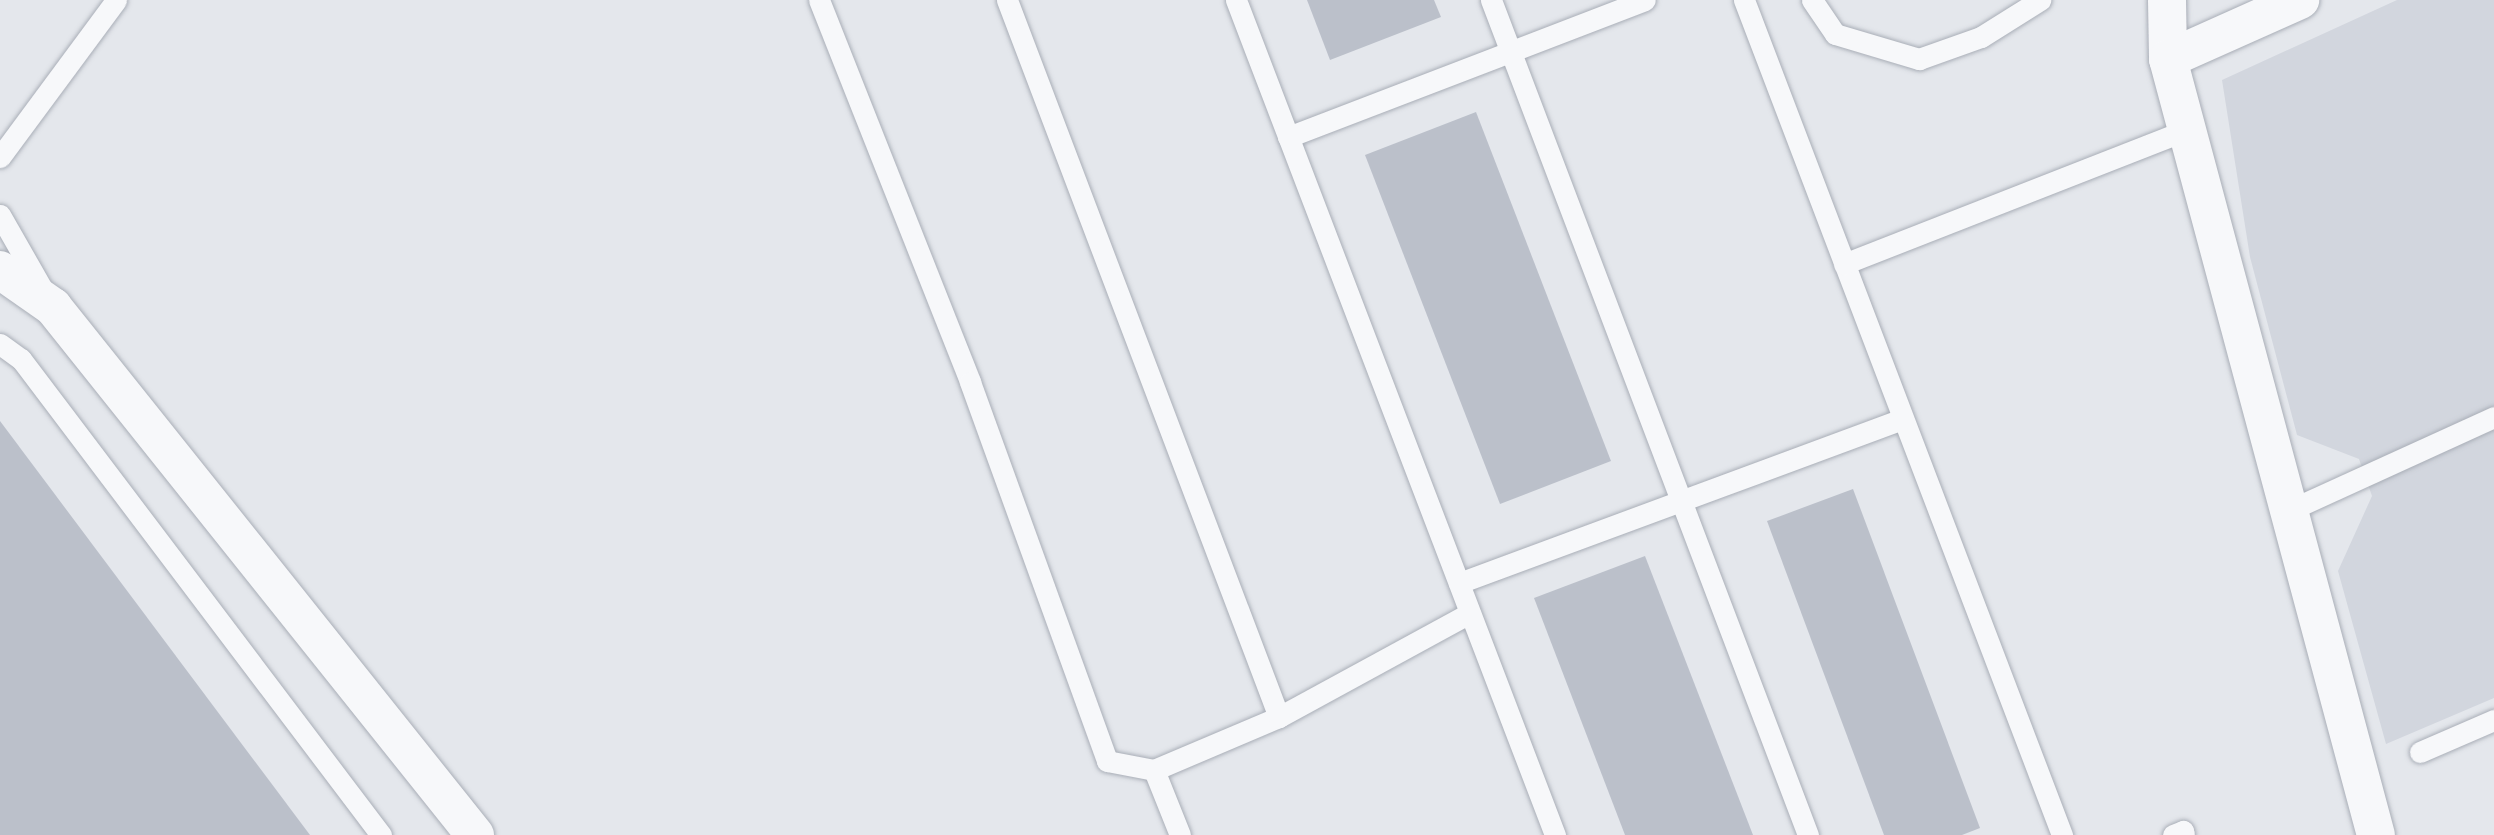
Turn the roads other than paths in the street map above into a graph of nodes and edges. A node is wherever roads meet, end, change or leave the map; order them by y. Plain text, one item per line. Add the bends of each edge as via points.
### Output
1 (116, 0) edge
2 (819, 0) edge
3 (1007, 0) edge
4 (1236, 0) edge
5 (1491, 0) edge
6 (1645, 0) edge
7 (1744, 0) edge
8 (1812, 0) edge
9 (2040, 0) edge
10 (2167, 0) edge
11 (2300, 0) edge
12 (1511, 51) junction
13 (2168, 59) junction
14 (2189, 129) junction
15 (1288, 137) junction
16 (0, 158) edge
17 (0, 215) edge
18 (1844, 264) junction
19 (0, 270) edge
20 (53, 307) junction
21 (0, 344) edge
22 (2494, 417) edge
23 (1903, 419) junction
24 (1681, 501) junction
25 (2290, 510) junction
26 (1459, 583) junction
27 (1471, 614) junction
28 (1279, 717) junction
29 (2494, 720) edge
30 (2420, 752) dead end
31 (1154, 770) junction
32 (381, 835) edge
33 (475, 835) edge
34 (1180, 835) edge
35 (1555, 835) edge
36 (1808, 835) edge
37 (2062, 835) edge
38 (2173, 835) edge
39 (2184, 835) edge
40 (2376, 835) edge

1 - 16 lane
2 - 31 lane via 970,382 1107,761
3 - 28 lane
4 - 15 lane
5 - 12 lane
6 - 12 lane
7 - 18 lane
8 - 9 lane via 1835,34 1919,59 1981,37
10 - 13 street
11 - 13 street
12 - 15 lane
12 - 24 lane
13 - 14 street
14 - 18 lane
14 - 25 street
15 - 26 lane
17 - 20 lane
18 - 23 lane
19 - 20 street
20 - 33 street
21 - 32 lane via 21,359
22 - 25 lane
23 - 24 lane
23 - 37 lane
24 - 26 lane
24 - 36 lane
25 - 40 street
26 - 27 lane
27 - 28 lane
27 - 35 lane
28 - 31 lane
29 - 30 lane
31 - 34 lane
38 - 39 lane via 2183,831

